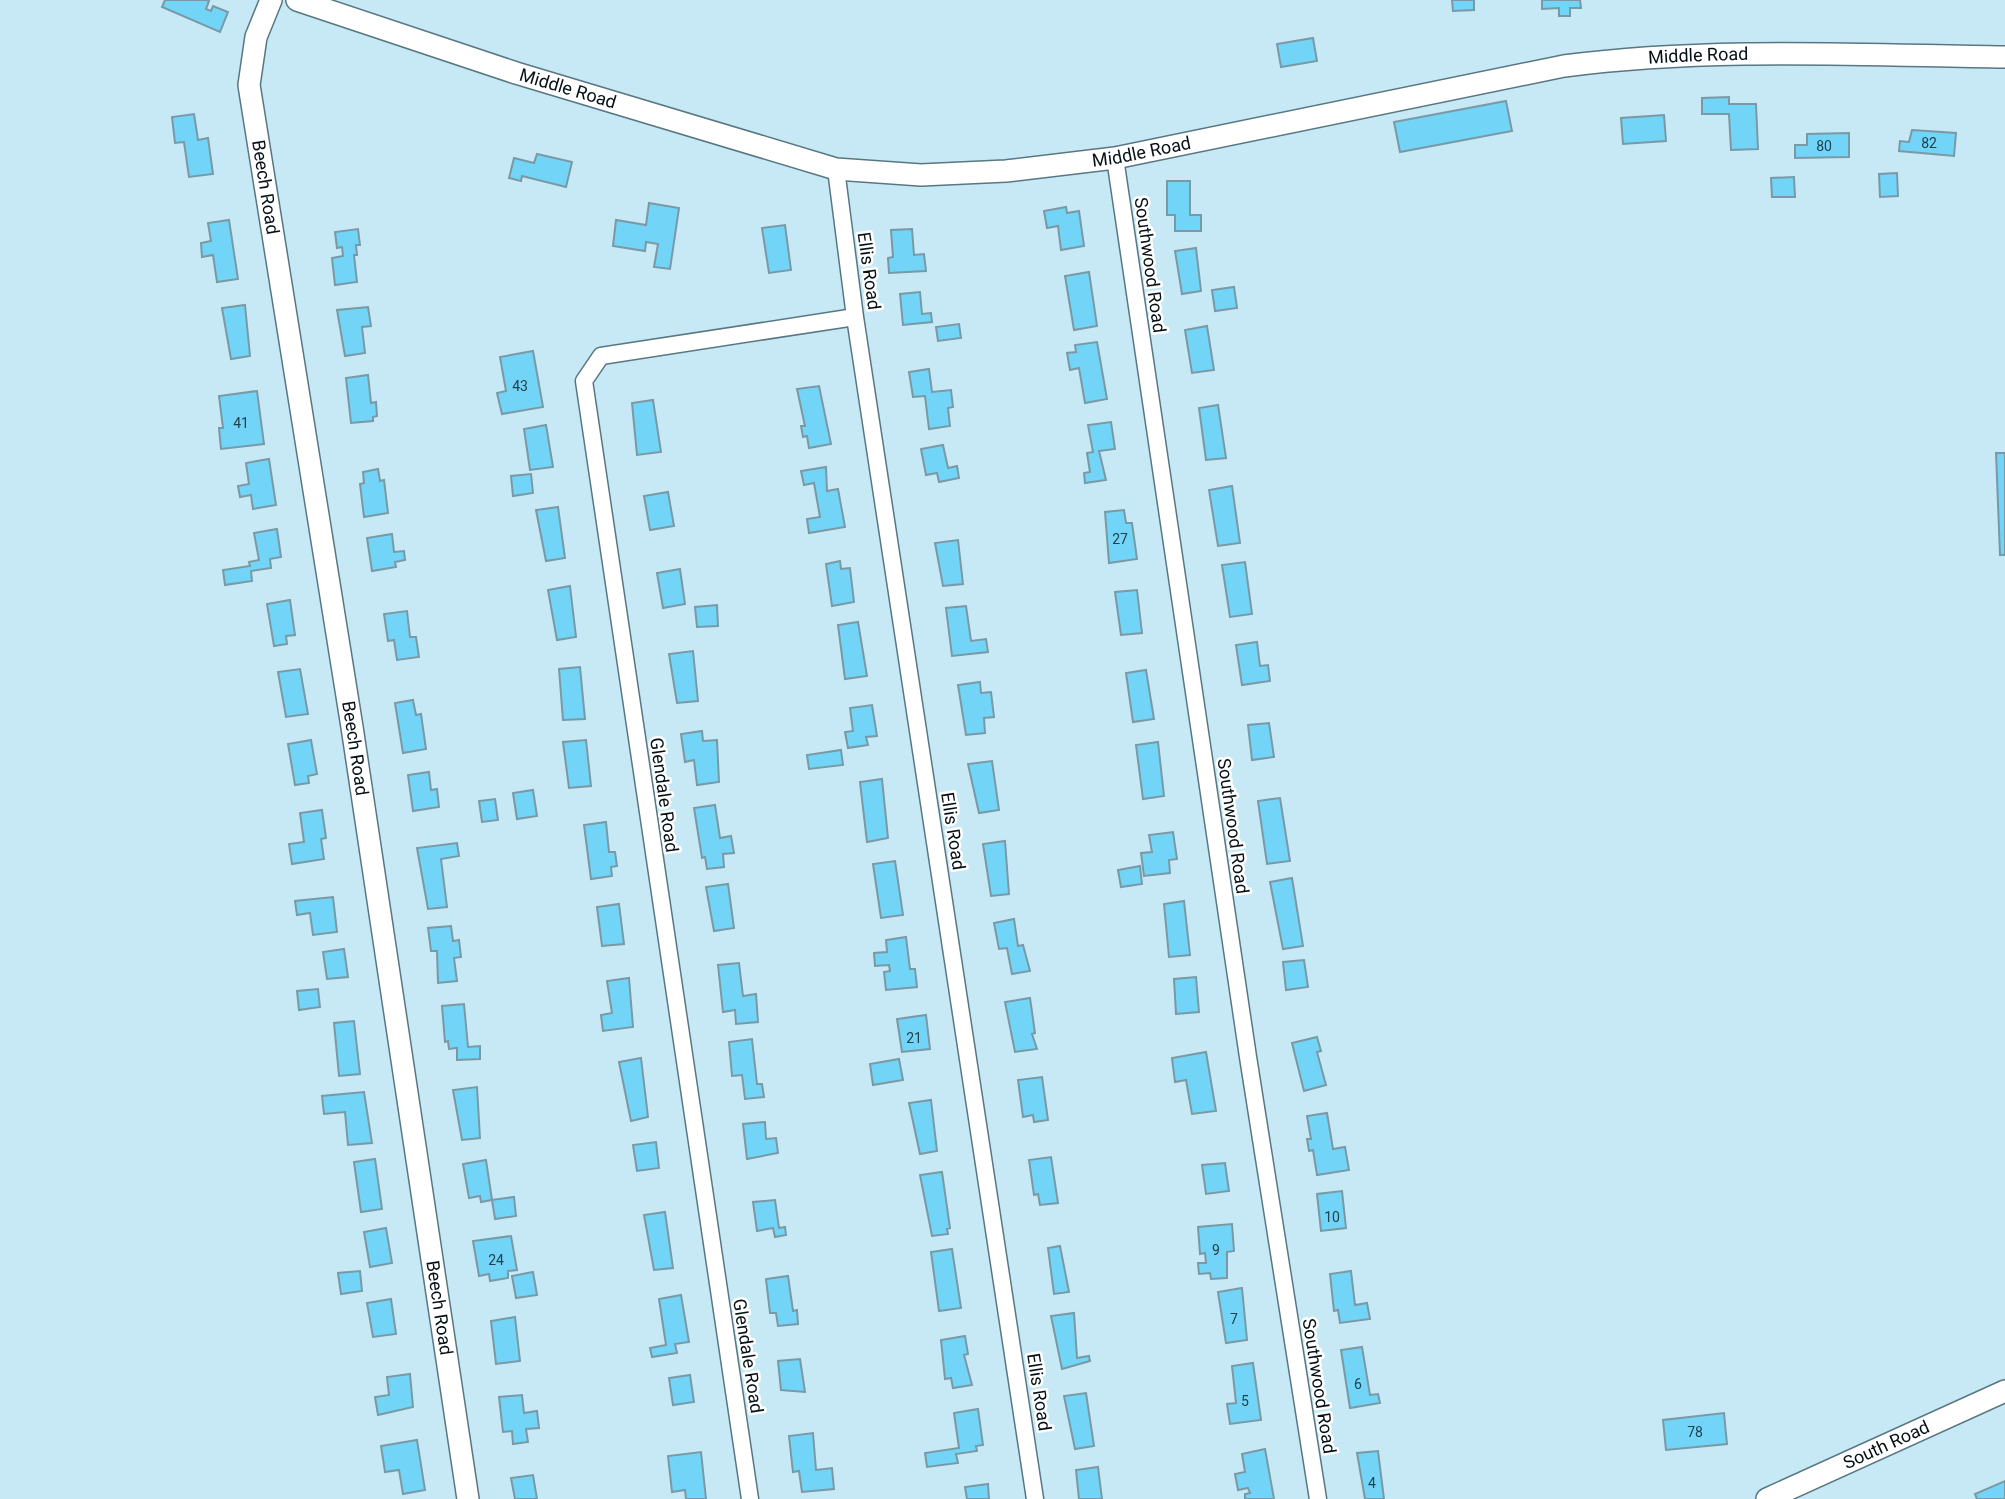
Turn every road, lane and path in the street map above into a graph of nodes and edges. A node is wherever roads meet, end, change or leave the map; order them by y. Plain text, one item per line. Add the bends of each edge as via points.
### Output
1 (271, 0) edge
2 (297, 0) edge
3 (2005, 57) edge
4 (1115, 158) junction
5 (836, 169) junction
6 (855, 317) junction
7 (2005, 1391) edge
8 (468, 1499) edge
9 (750, 1499) edge
10 (1035, 1499) edge
11 (1318, 1499) edge
12 (1767, 1499) edge

1 - 8 street, Beech Road via 256,37 249,85 350,713
2 - 5 street, Middle Road via 516,73
3 - 4 street, Middle Road via 1632,57 1536,72
4 - 5 street, Middle Road via 921,175
4 - 11 street, Southwood Road
5 - 6 street, Ellis Road
6 - 9 street, Glendale Road via 601,356 584,381
6 - 10 street, Ellis Road
7 - 12 street, South Road

